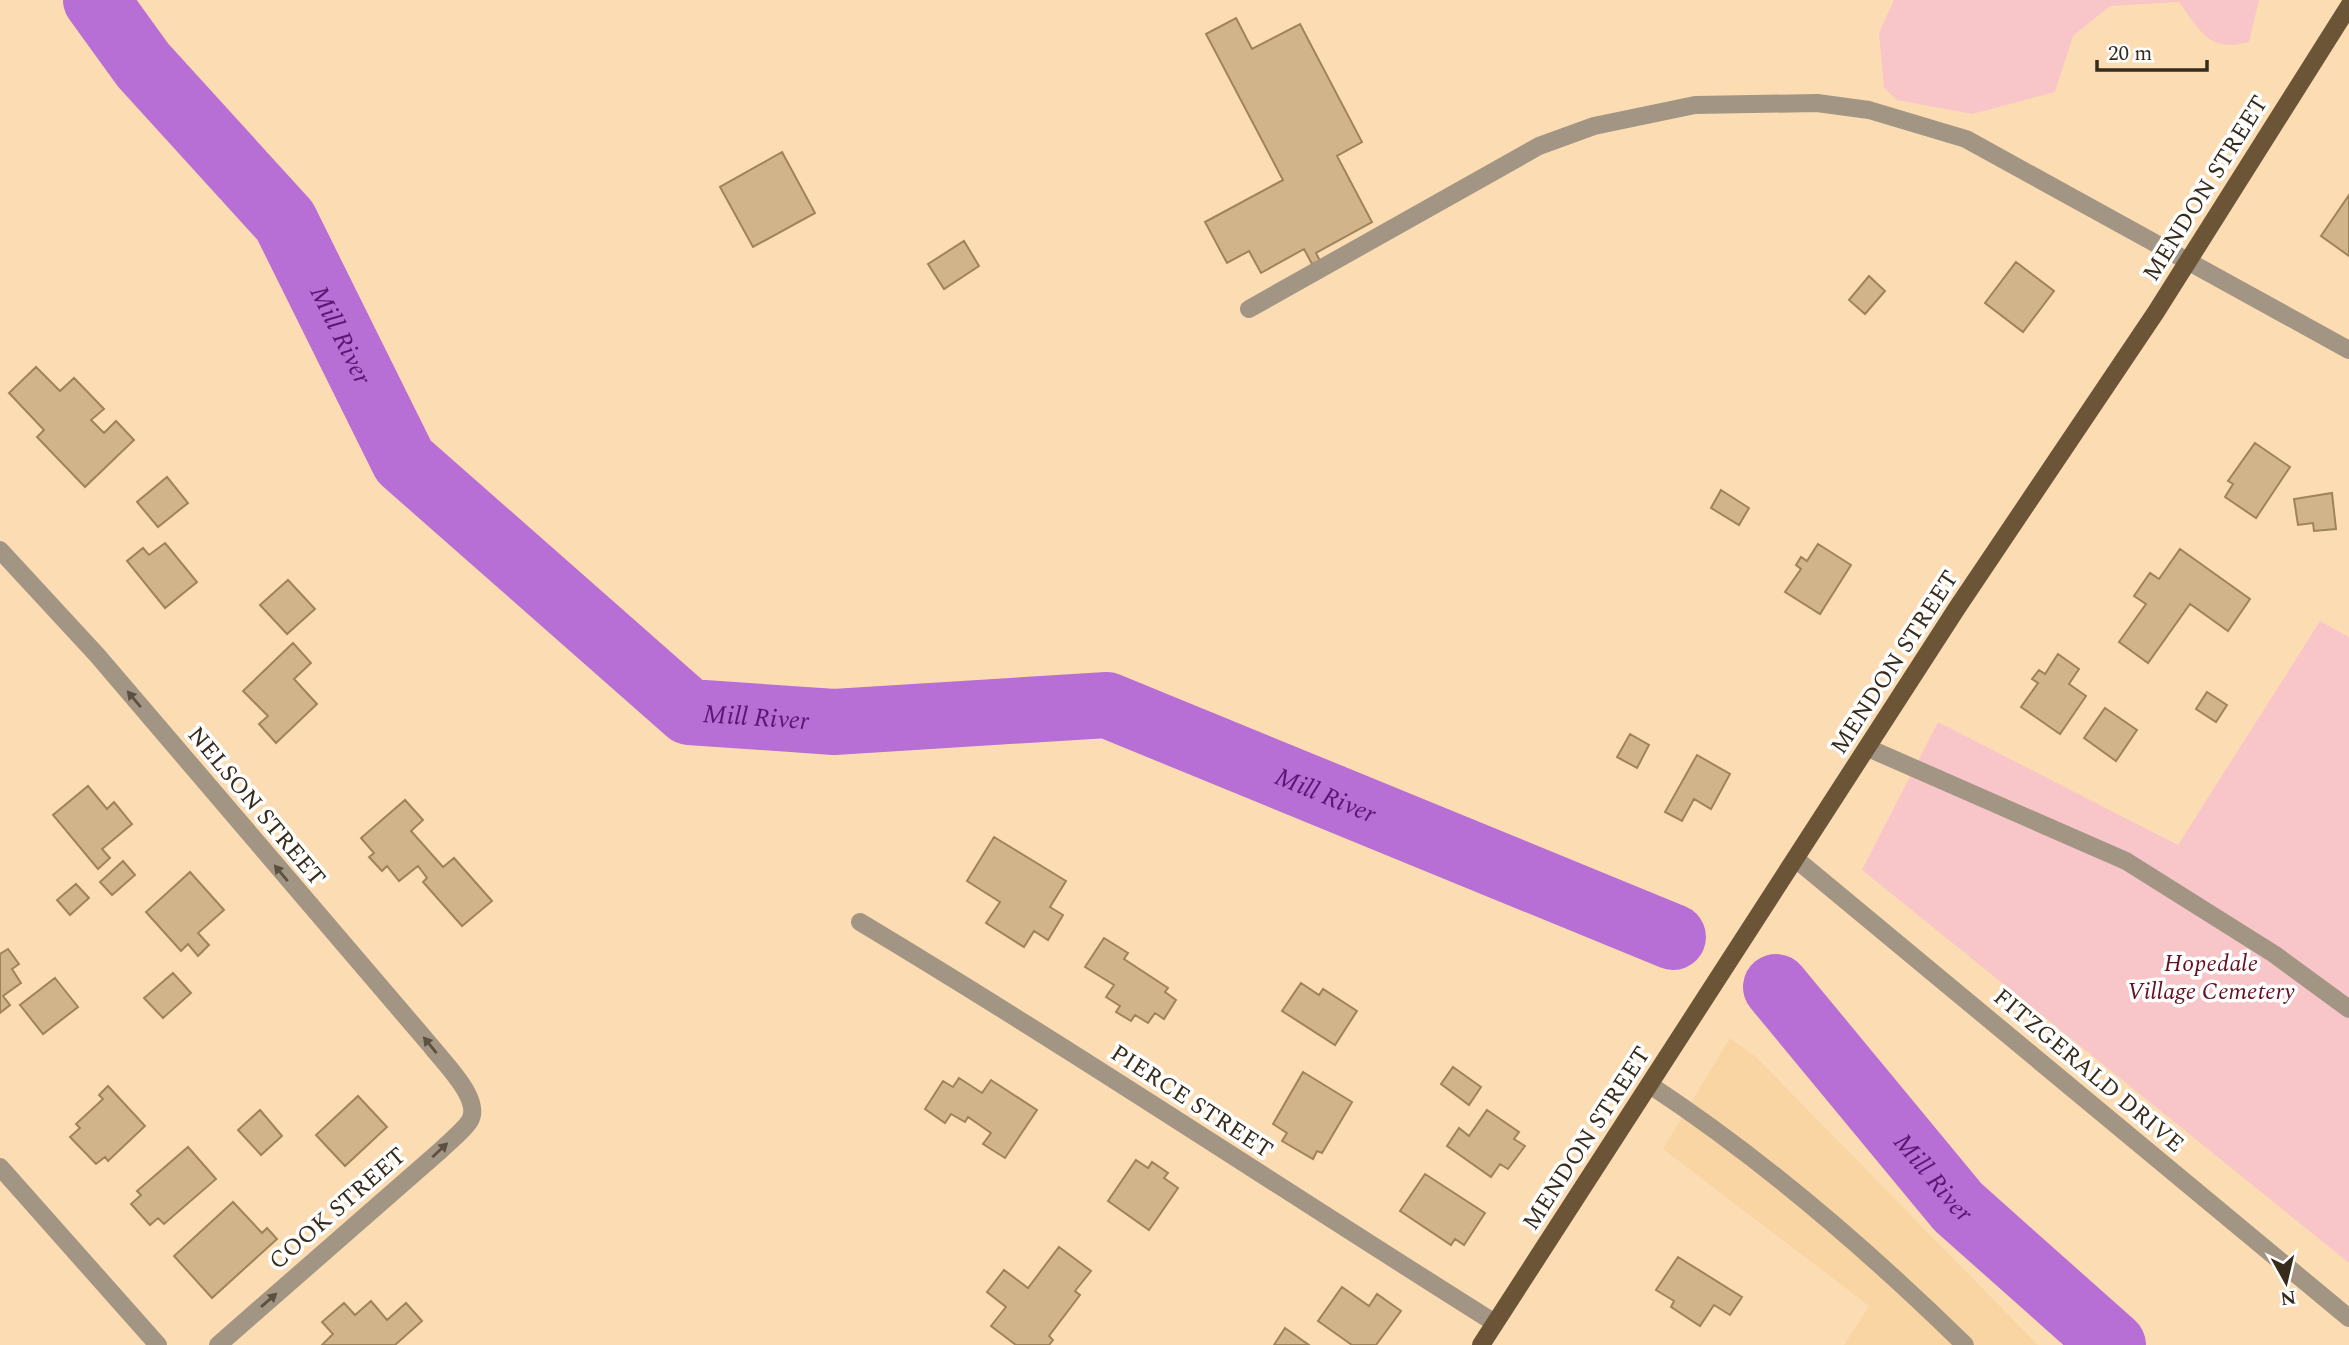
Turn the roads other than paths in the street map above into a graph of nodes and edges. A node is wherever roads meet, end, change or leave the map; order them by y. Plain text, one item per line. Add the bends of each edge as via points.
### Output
1 (2349, 6) edge
2 (2188, 261) junction
3 (1249, 309) dead end
4 (2349, 350) edge
5 (0, 550) edge
6 (1868, 748) junction
7 (1797, 860) junction
8 (860, 922) dead end
9 (2349, 1009) edge
10 (1650, 1085) junction
11 (471, 1099) joint
12 (0, 1167) edge
13 (2349, 1318) edge
14 (1495, 1323) junction
15 (158, 1345) edge
16 (218, 1345) edge
17 (1481, 1345) edge
18 (1965, 1345) edge

1 - 2 main road, MENDON STREET
2 - 3 street via 1966,139 1869,110 1817,103 1695,105 1594,126 1539,146
2 - 4 street
2 - 6 main road, MENDON STREET
11 -> 5 street, NELSON STREET via 431,1046 97,655
6 - 7 main road, MENDON STREET
6 - 9 street via 2126,860 2274,954
7 - 10 main road, MENDON STREET
7 - 13 street, FITZGERALD DRIVE
8 - 14 street, PIERCE STREET via 1025,1021
10 - 14 main road, MENDON STREET
10 - 18 street via 1805,1200
16 -> 11 street, COOK STREET via 441,1150 470,1121 474,1111
12 - 15 street
14 - 17 main road, MENDON STREET

